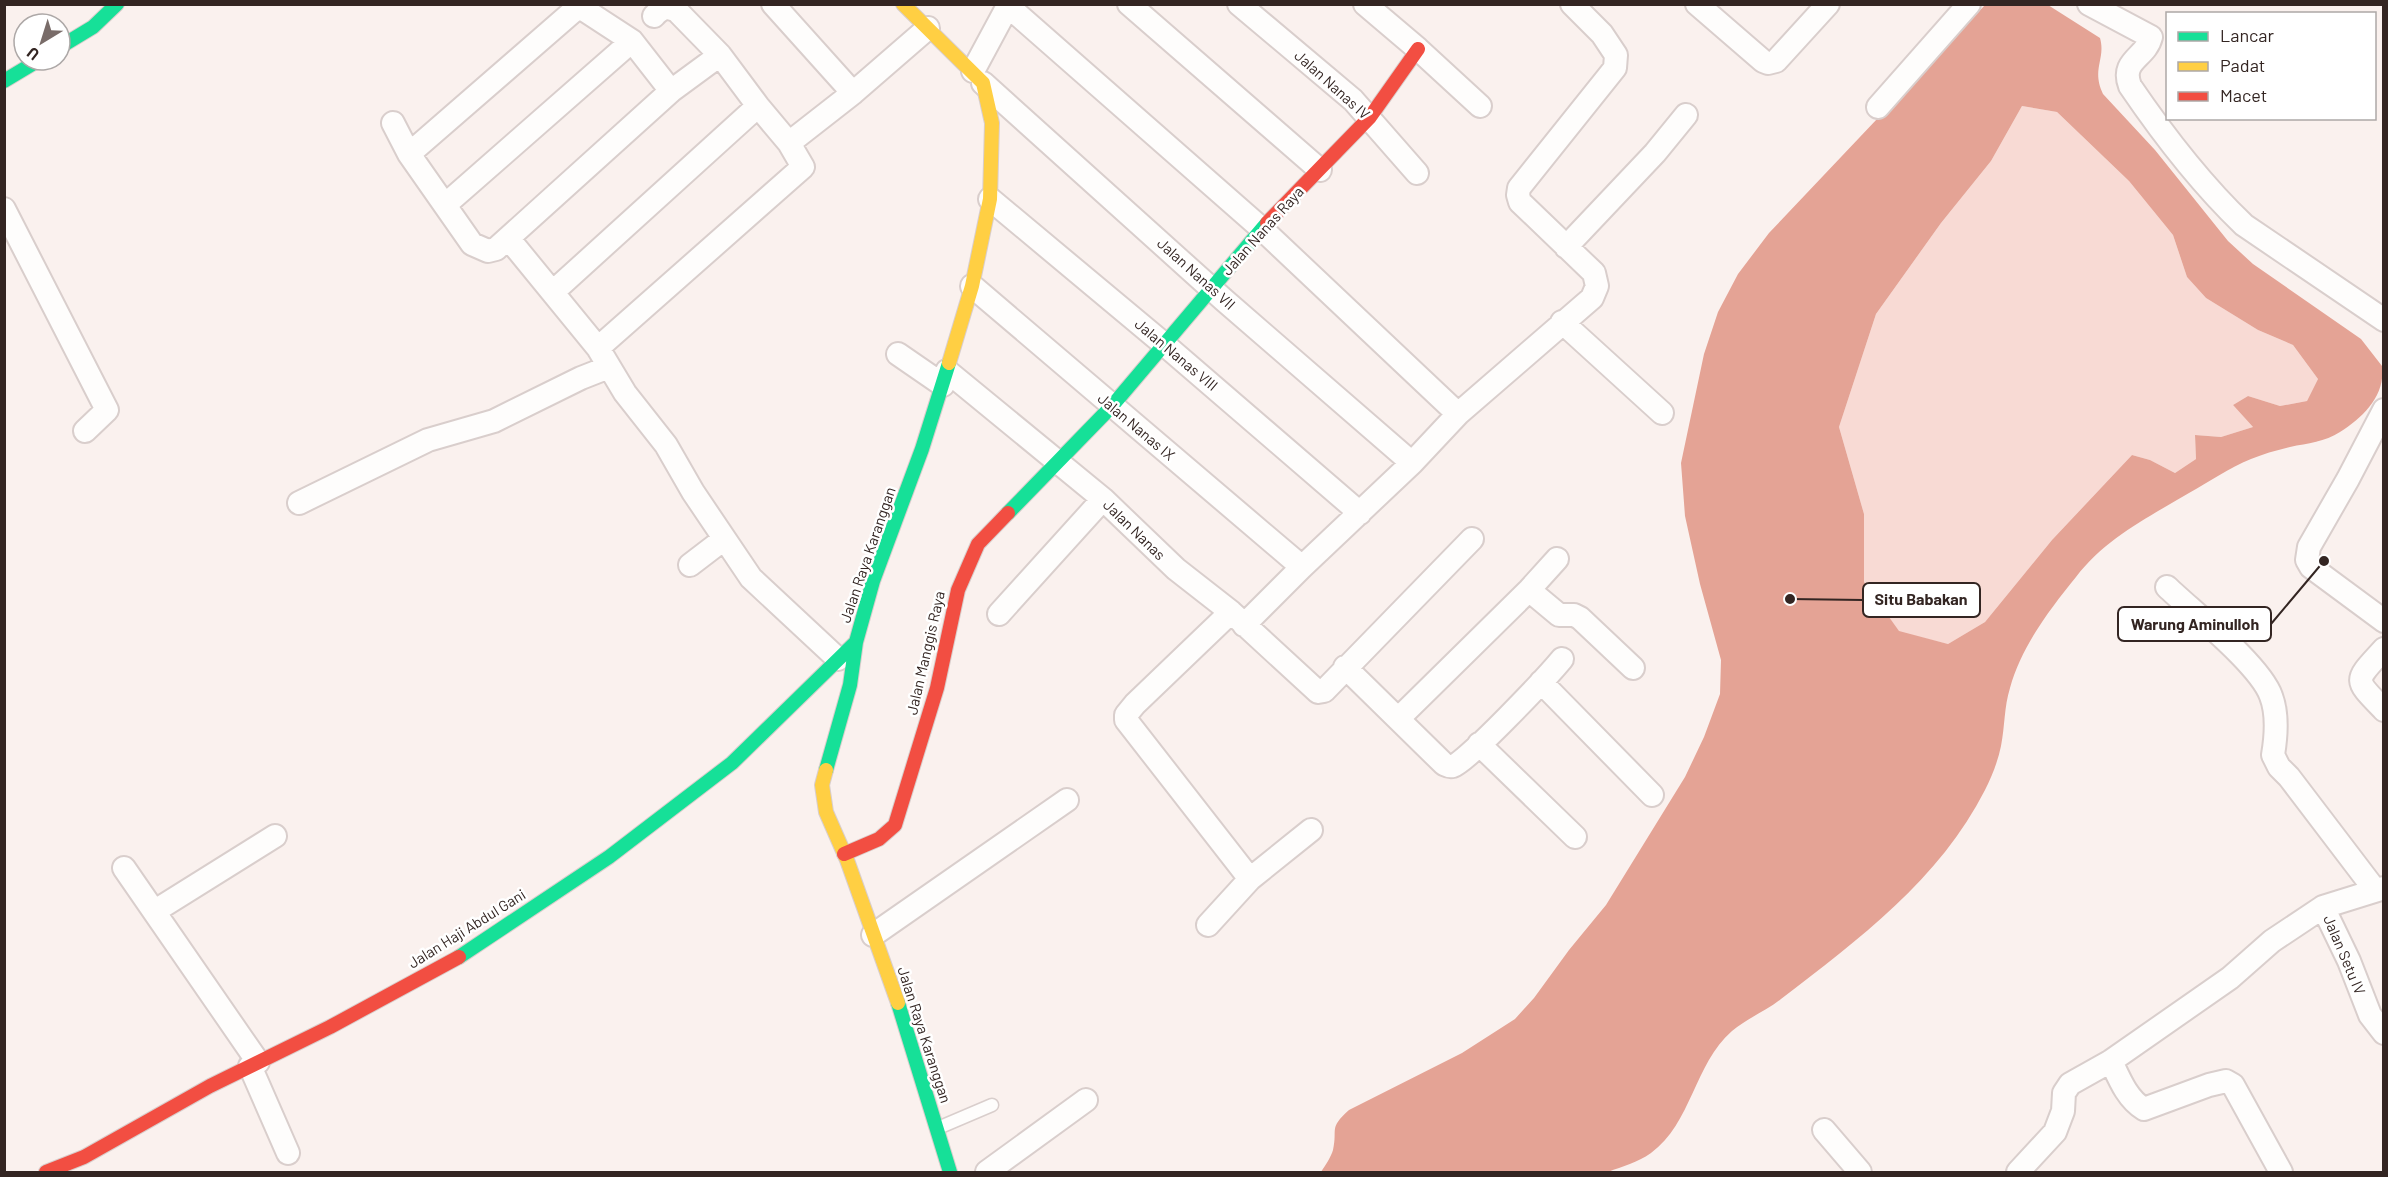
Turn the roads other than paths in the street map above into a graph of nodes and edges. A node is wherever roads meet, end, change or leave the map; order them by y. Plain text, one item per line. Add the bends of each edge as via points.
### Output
1 (117, 4) edge
2 (773, 4) edge
3 (903, 4) edge
4 (1130, 4) edge
5 (1239, 4) edge
6 (1365, 4) edge
7 (1572, 4) edge
8 (1697, 4) edge
9 (1828, 4) edge
10 (1969, 4) edge
11 (2089, 4) edge
12 (1008, 5) edge
13 (654, 16) dead end
14 (928, 28) junction
15 (72, 40) edge
16 (632, 41) junction
17 (1418, 49) junction
18 (720, 55) junction
19 (19, 72) edge
20 (978, 77) junction
21 (4, 81) edge
22 (672, 91) junction
23 (853, 93) junction
24 (758, 106) junction
25 (1480, 106) dead end
26 (1878, 107) dead end
27 (1686, 115) dead end
28 (1370, 117) junction
29 (393, 123) dead end
30 (789, 143) junction
31 (409, 154) junction
32 (1320, 171) junction
33 (1417, 173) dead end
34 (990, 199) junction
35 (445, 205) junction
36 (4, 209) edge
37 (1262, 229) junction
38 (508, 238) junction
39 (1566, 247) junction
40 (972, 286) junction
41 (1212, 288) junction
42 (554, 291) junction
43 (2384, 320) edge
44 (1562, 322) junction
45 (1165, 345) junction
46 (898, 354) dead end
47 (604, 357) junction
48 (945, 378) junction
49 (1112, 406) junction
50 (2384, 410) edge
51 (1662, 413) dead end
52 (1458, 414) junction
53 (85, 431) dead end
54 (1059, 463) junction
55 (1412, 463) junction
56 (1103, 499) junction
57 (299, 503) dead end
58 (1359, 513) junction
59 (724, 539) junction
60 (1472, 539) dead end
61 (1557, 559) dead end
62 (690, 565) dead end
63 (1302, 567) junction
64 (2167, 587) dead end
65 (1529, 591) junction
66 (999, 614) dead end
67 (1237, 619) junction
68 (2384, 621) edge
69 (856, 642) junction
70 (2384, 649) edge
71 (838, 659) junction
72 (1562, 659) dead end
73 (1345, 667) junction
74 (1634, 668) dead end
75 (1541, 682) junction
76 (2384, 710) edge
77 (1399, 718) junction
78 (1479, 744) junction
79 (1652, 795) dead end
80 (1067, 800) dead end
81 (1311, 830) dead end
82 (275, 836) dead end
83 (1575, 837) dead end
84 (844, 854) junction
85 (124, 868) dead end
86 (1250, 879) junction
87 (2379, 889) edge
88 (2323, 907) junction
89 (155, 911) junction
90 (1208, 926) dead end
91 (873, 934) junction
92 (2384, 1033) edge
93 (2111, 1061) junction
94 (254, 1064) junction
95 (1086, 1100) dead end
96 (993, 1105) dead end
97 (938, 1128) junction
98 (1824, 1130) dead end
99 (288, 1153) dead end
100 (88, 1165) edge
101 (46, 1173) edge
102 (950, 1173) edge
103 (987, 1173) edge
104 (1860, 1173) edge
105 (2018, 1173) edge
106 (2281, 1173) edge

1 - 15 street via 93,27
2 - 23 street
3 - 14 street
4 - 32 street
5 - 28 street, Jalan Nanas IV
6 - 17 street
7 - 39 street via 1602,34 1616,55 1615,68 1519,188 1518,195 1520,202
8 - 9 street via 1768,63 1776,61
10 - 26 street
11 - 43 street via 2151,37 2130,66 2126,76 2130,86 2185,162 2228,209 2244,225
12 - 20 street
12 - 37 street
13 - 18 street via 664,8 677,11
14 - 20 street
14 - 23 street
16 - 22 street
16 - 31 street via 577,8
16 - 35 street
17 - 25 street
17 - 28 street, Jalan Nanas Raya
18 - 22 street
18 - 24 street
19 - 21 street
20 - 34 street, Jalan Raya Karanggan via 992,123
20 - 41 street, Jalan Nanas VII
22 - 38 street
23 - 30 street
24 - 30 street
24 - 42 street
27 - 39 street
28 - 32 street, Jalan Nanas Raya
28 - 33 street, Jalan Nanas IV
29 - 31 street
30 - 47 street via 803,166
31 - 35 street
32 - 37 street, Jalan Nanas Raya
34 - 40 street, Jalan Raya Karanggan
34 - 45 street, Jalan Nanas VIII
35 - 38 street via 479,249 496,249
36 - 53 street via 107,410
37 - 41 street, Jalan Nanas Raya
37 - 52 street
38 - 42 street
39 - 44 street via 1594,273 1597,286 1592,298
40 - 48 street, Jalan Raya Karanggan
40 - 49 street, Jalan Nanas IX
41 - 45 street, Jalan Nanas Raya
41 - 55 street, Jalan Nanas VII
42 - 47 street
44 - 51 street
44 - 52 street
45 - 49 street, Jalan Nanas Raya
45 - 58 street, Jalan Nanas VIII
46 - 48 street, Jalan Nanas
47 - 57 street via 581,378 494,421 428,440
47 - 59 street via 625,393 666,445
48 - 54 street, Jalan Nanas
48 - 69 street, Jalan Raya Karanggan via 873,581
49 - 54 street, Jalan Nanas Raya
49 - 63 street, Jalan Nanas IX
50 - 68 street via 2307,557 2312,567
52 - 55 street
54 - 56 street, Jalan Nanas
54 - 84 street, Jalan Manggis Raya via 978,544 958,590 934,698 895,825 891,831
55 - 58 street
56 - 66 street
56 - 67 street, Jalan Nanas via 1176,569
58 - 63 street
59 - 62 street
59 - 71 street via 751,578
60 - 73 street
61 - 65 street
63 - 67 street
64 - 87 street via 2260,676 2272,697 2276,738 2273,755 2279,767
65 - 74 street via 1559,615 1580,618
65 - 77 street
67 - 73 street, Jalan Nanas via 1318,692 1324,691
67 - 86 street via 1135,704 1126,720
69 - 71 street, Jalan Haji Abdul Gani
69 - 84 street, Jalan Raya Karanggan via 850,685 822,784 825,812
70 - 76 street via 2360,679 2362,689
71 - 94 street, Jalan Haji Abdul Gani via 732,764 609,857 458,958
72 - 75 street
73 - 77 street
75 - 78 street
75 - 79 street
77 - 78 street via 1450,766
78 - 83 street
80 - 91 street
81 - 86 street
82 - 89 street
84 - 91 street, Jalan Raya Karanggan
85 - 89 street
86 - 90 street
87 - 88 street
88 - 92 street, Jalan Setu IV via 2370,1015
88 - 93 street
89 - 94 street
91 - 97 street, Jalan Raya Karanggan
93 - 105 street via 2070,1084 2055,1131
93 - 106 street via 2123,1086 2144,1109 2209,1085 2226,1081 2233,1085
94 - 99 street
94 - 100 street, Jalan Haji Abdul Gani via 210,1086
95 - 103 street
96 - 97 lane
97 - 102 street, Jalan Raya Karanggan
98 - 104 street
100 - 101 street, Jalan Haji Abdul Gani

